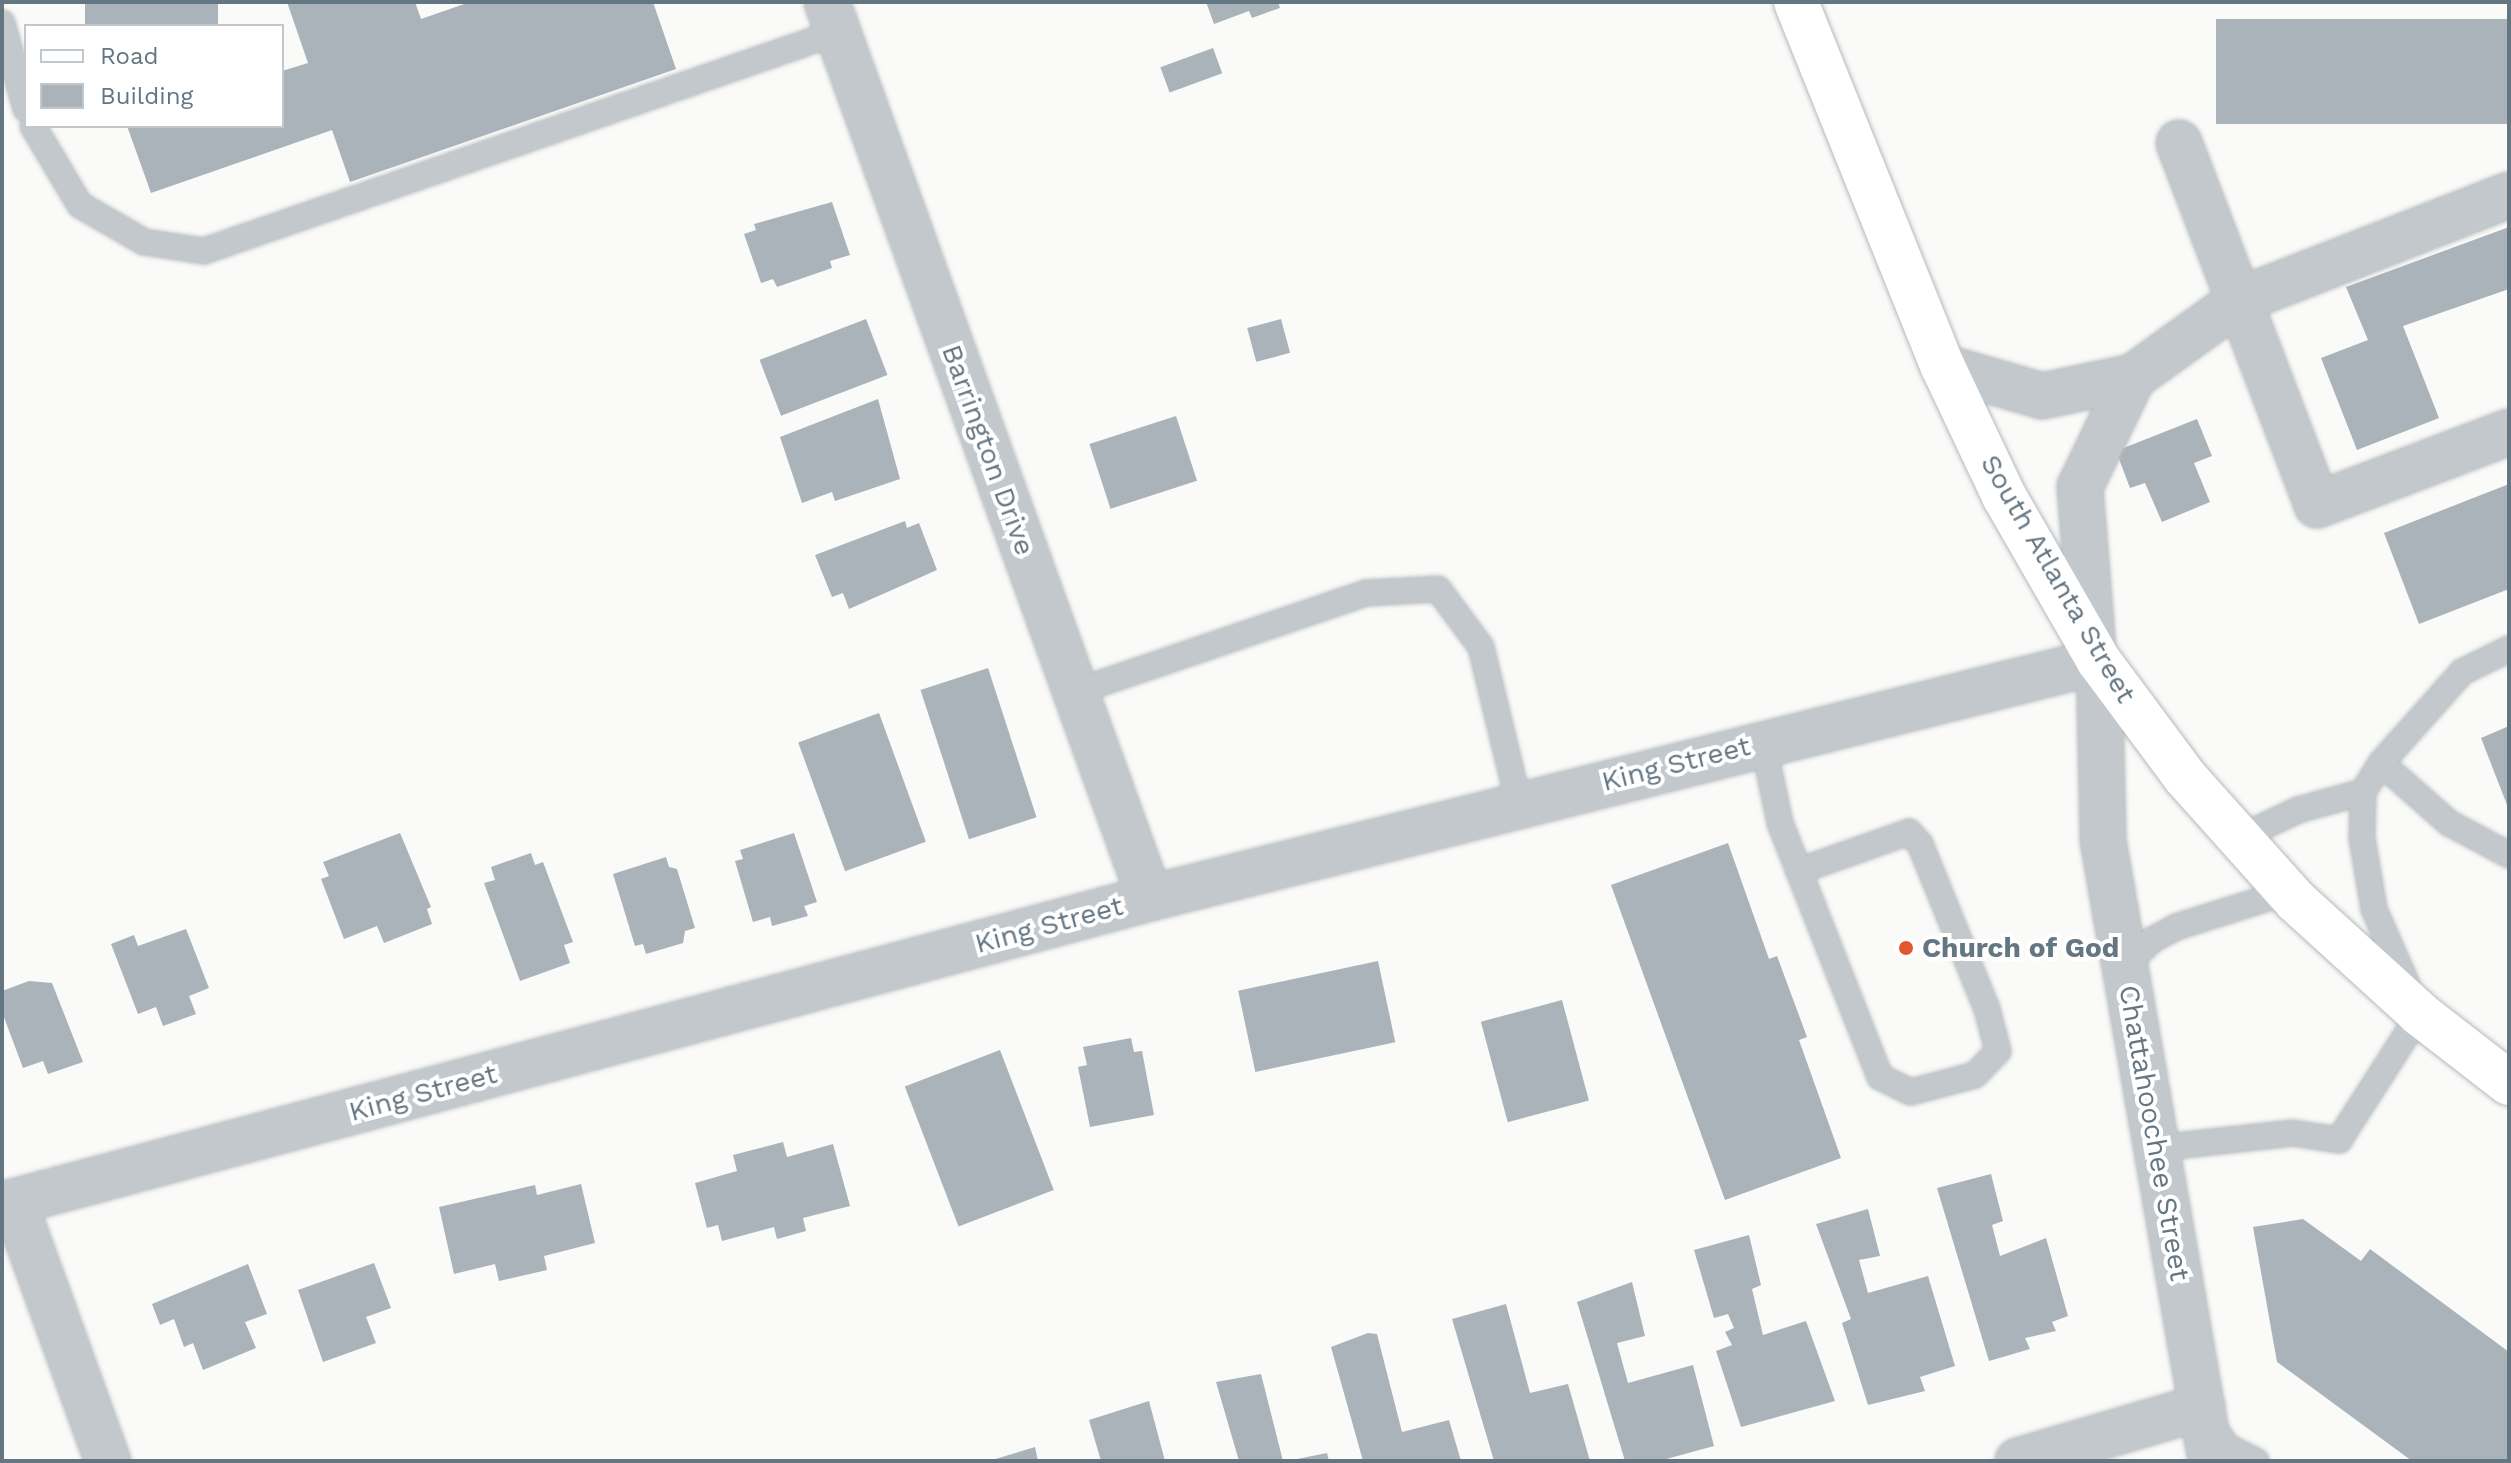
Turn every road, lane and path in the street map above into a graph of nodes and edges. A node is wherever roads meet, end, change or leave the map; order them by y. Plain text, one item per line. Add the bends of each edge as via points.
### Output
1 (1796, 2) edge
2 (833, 17) edge
3 (2, 23) edge
4 (24, 102) edge
5 (34, 128) edge
6 (2179, 143) dead end
7 (2509, 195) edge
8 (2240, 300) junction
9 (1943, 367) junction
10 (2133, 377) junction
11 (2509, 432) edge
12 (2509, 649) edge
13 (2096, 655) junction
14 (1075, 692) junction
15 (1763, 742) junction
16 (2381, 763) junction
17 (2363, 792) junction
18 (1519, 804) junction
19 (2237, 839) junction
20 (2509, 855) edge
21 (1799, 871) junction
22 (2287, 892) junction
23 (1150, 898) junction
24 (2125, 966) junction
25 (2420, 1014) junction
26 (2509, 1083) edge
27 (2157, 1148) junction
28 (8, 1204) edge
29 (2202, 1407) junction
30 (108, 1461) edge
31 (2018, 1461) edge
32 (2211, 1461) edge
33 (2256, 1461) edge

1 - 9 main road, South Atlanta Street
2 - 5 lane via 204,251 144,242 80,205
2 - 14 street, Barrington Drive
3 - 4 lane
6 - 8 street
7 - 8 street
8 - 10 street
8 - 11 street via 2317,505
9 - 10 street via 2042,396
9 - 13 main road, South Atlanta Street via 2004,496
10 - 13 street, Chattahoochee Street via 2080,487
12 - 16 lane via 2462,672
13 - 15 street, King Street
13 - 19 main road, South Atlanta Street
13 - 24 street, Chattahoochee Street via 2103,840
14 - 18 lane via 1366,593 1438,589 1481,647
14 - 23 street, Barrington Drive
15 - 18 street, King Street
15 - 21 lane via 1780,823
16 - 17 lane
16 - 20 lane via 2449,823
17 - 19 lane via 2298,810
17 - 25 lane via 2362,838 2374,909
18 - 23 street, King Street
19 - 22 main road, South Atlanta Street
21 - 21 lane via 1880,1077 1911,1092 1975,1075 1998,1051 1987,1009 1920,844 1909,832
22 - 24 lane via 2176,927 2152,940
22 - 25 main road, South Atlanta Street
23 - 28 street, King Street
24 - 27 street, Chattahoochee Street
25 - 26 main road, South Atlanta Street
25 - 27 lane via 2339,1140 2293,1133
27 - 29 street, Chattahoochee Street
28 - 30 street
29 - 31 street
29 - 32 street, Chattahoochee Street
29 - 33 lane via 2226,1446

